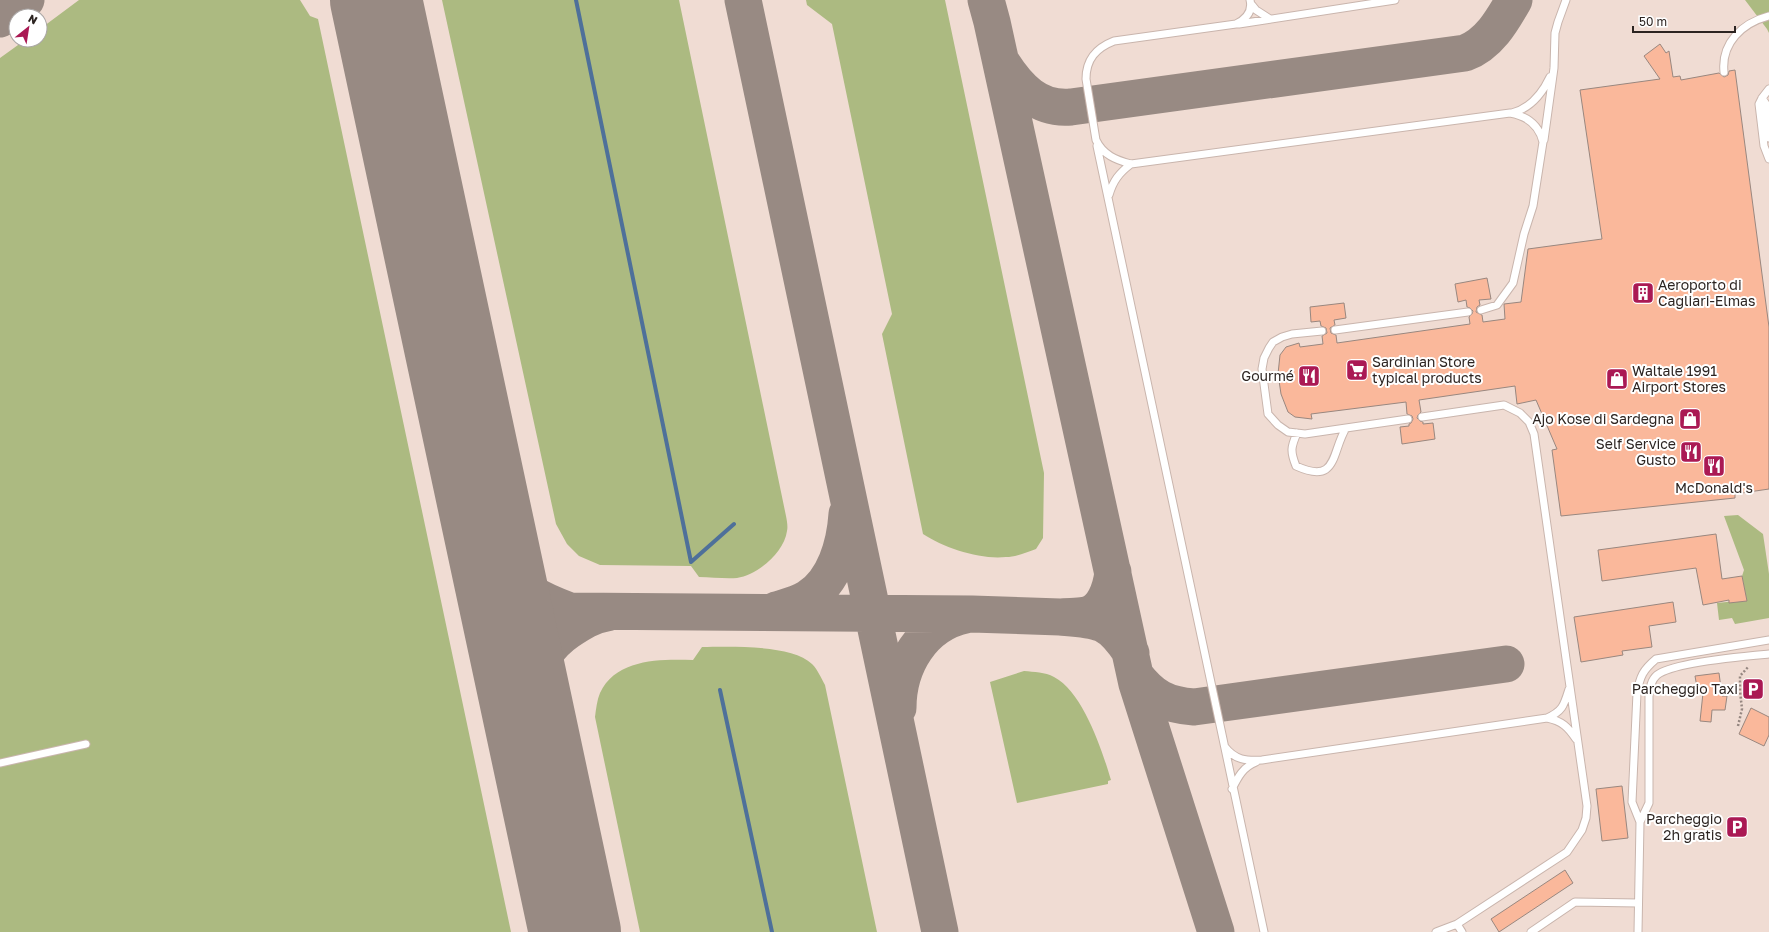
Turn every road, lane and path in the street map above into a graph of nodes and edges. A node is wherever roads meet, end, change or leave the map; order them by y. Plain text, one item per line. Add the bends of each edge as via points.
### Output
1 (1395, 0) edge
2 (1566, 0) edge
3 (1251, 3) edge
4 (1769, 16) edge
5 (1270, 19) junction
6 (1236, 24) junction
7 (1554, 68) junction
8 (1724, 72) dead end
9 (1769, 89) edge
10 (1762, 98) junction
11 (1510, 113) junction
12 (1769, 138) edge
13 (1096, 140) junction
14 (1543, 142) junction
15 (1769, 159) edge
16 (1131, 164) junction
17 (1108, 197) junction
18 (1481, 310) dead end
19 (1468, 312) dead end
20 (1336, 330) dead end
21 (1322, 331) dead end
22 (1422, 417) dead end
23 (1408, 419) dead end
24 (1346, 428) junction
25 (1297, 433) junction
26 (1769, 640) edge
27 (1769, 654) edge
28 (1751, 663) dead end
29 (1570, 687) junction
30 (1547, 718) junction
31 (1738, 726) dead end
32 (1578, 740) junction
33 (86, 744) dead end
34 (1223, 746) junction
35 (1262, 760) junction
36 (0, 763) edge
37 (1232, 789) junction
38 (1640, 822) junction
39 (1638, 903) junction
40 (1457, 924) junction
41 (1264, 932) edge
42 (1436, 932) edge
43 (1462, 932) edge
44 (1531, 932) edge
45 (1638, 932) edge

1 - 5 lane
2 - 7 lane via 1555,33
3 - 5 lane via 1256,10
3 - 6 lane via 1249,13 1244,20
4 - 8 lane via 1747,24 1733,38 1724,56
5 - 6 lane
6 - 13 lane via 1114,41 1103,45 1090,59 1086,69
7 - 11 lane via 1547,84 1535,100 1522,110
7 - 14 lane
9 - 10 lane
10 - 12 lane via 1766,104
10 - 15 lane via 1759,104 1763,140
11 - 14 lane via 1527,118 1541,133
11 - 16 lane
13 - 16 lane via 1100,149 1108,155
13 - 17 lane
14 - 18 lane via 1533,206 1513,283 1497,305
16 - 17 lane via 1118,175
17 - 34 lane
19 - 20 lane
21 - 25 lane via 1282,337 1273,342 1264,358 1262,369 1268,414 1288,432
22 - 29 lane via 1504,405 1520,413 1529,422 1534,434
23 - 24 lane
24 - 25 lane
24 - 25 lane via 1331,466 1323,471 1309,471 1296,466 1291,446
26 - 38 lane via 1656,659 1646,668 1639,678 1636,693 1632,802
27 - 38 lane via 1678,667 1656,676 1649,695 1648,804
28 - 31 path via 1740,676 1742,709
29 - 30 lane via 1564,706 1558,713
29 - 32 lane
30 - 32 lane via 1566,725
30 - 35 lane
32 - 40 lane via 1587,806 1586,818 1578,838 1567,852
33 - 36 lane
34 - 35 lane via 1237,758 1247,761
34 - 37 lane
35 - 37 lane via 1249,765
37 - 41 lane
38 - 39 lane
39 - 44 lane via 1575,902
39 - 45 lane
40 - 42 lane
40 - 43 lane

